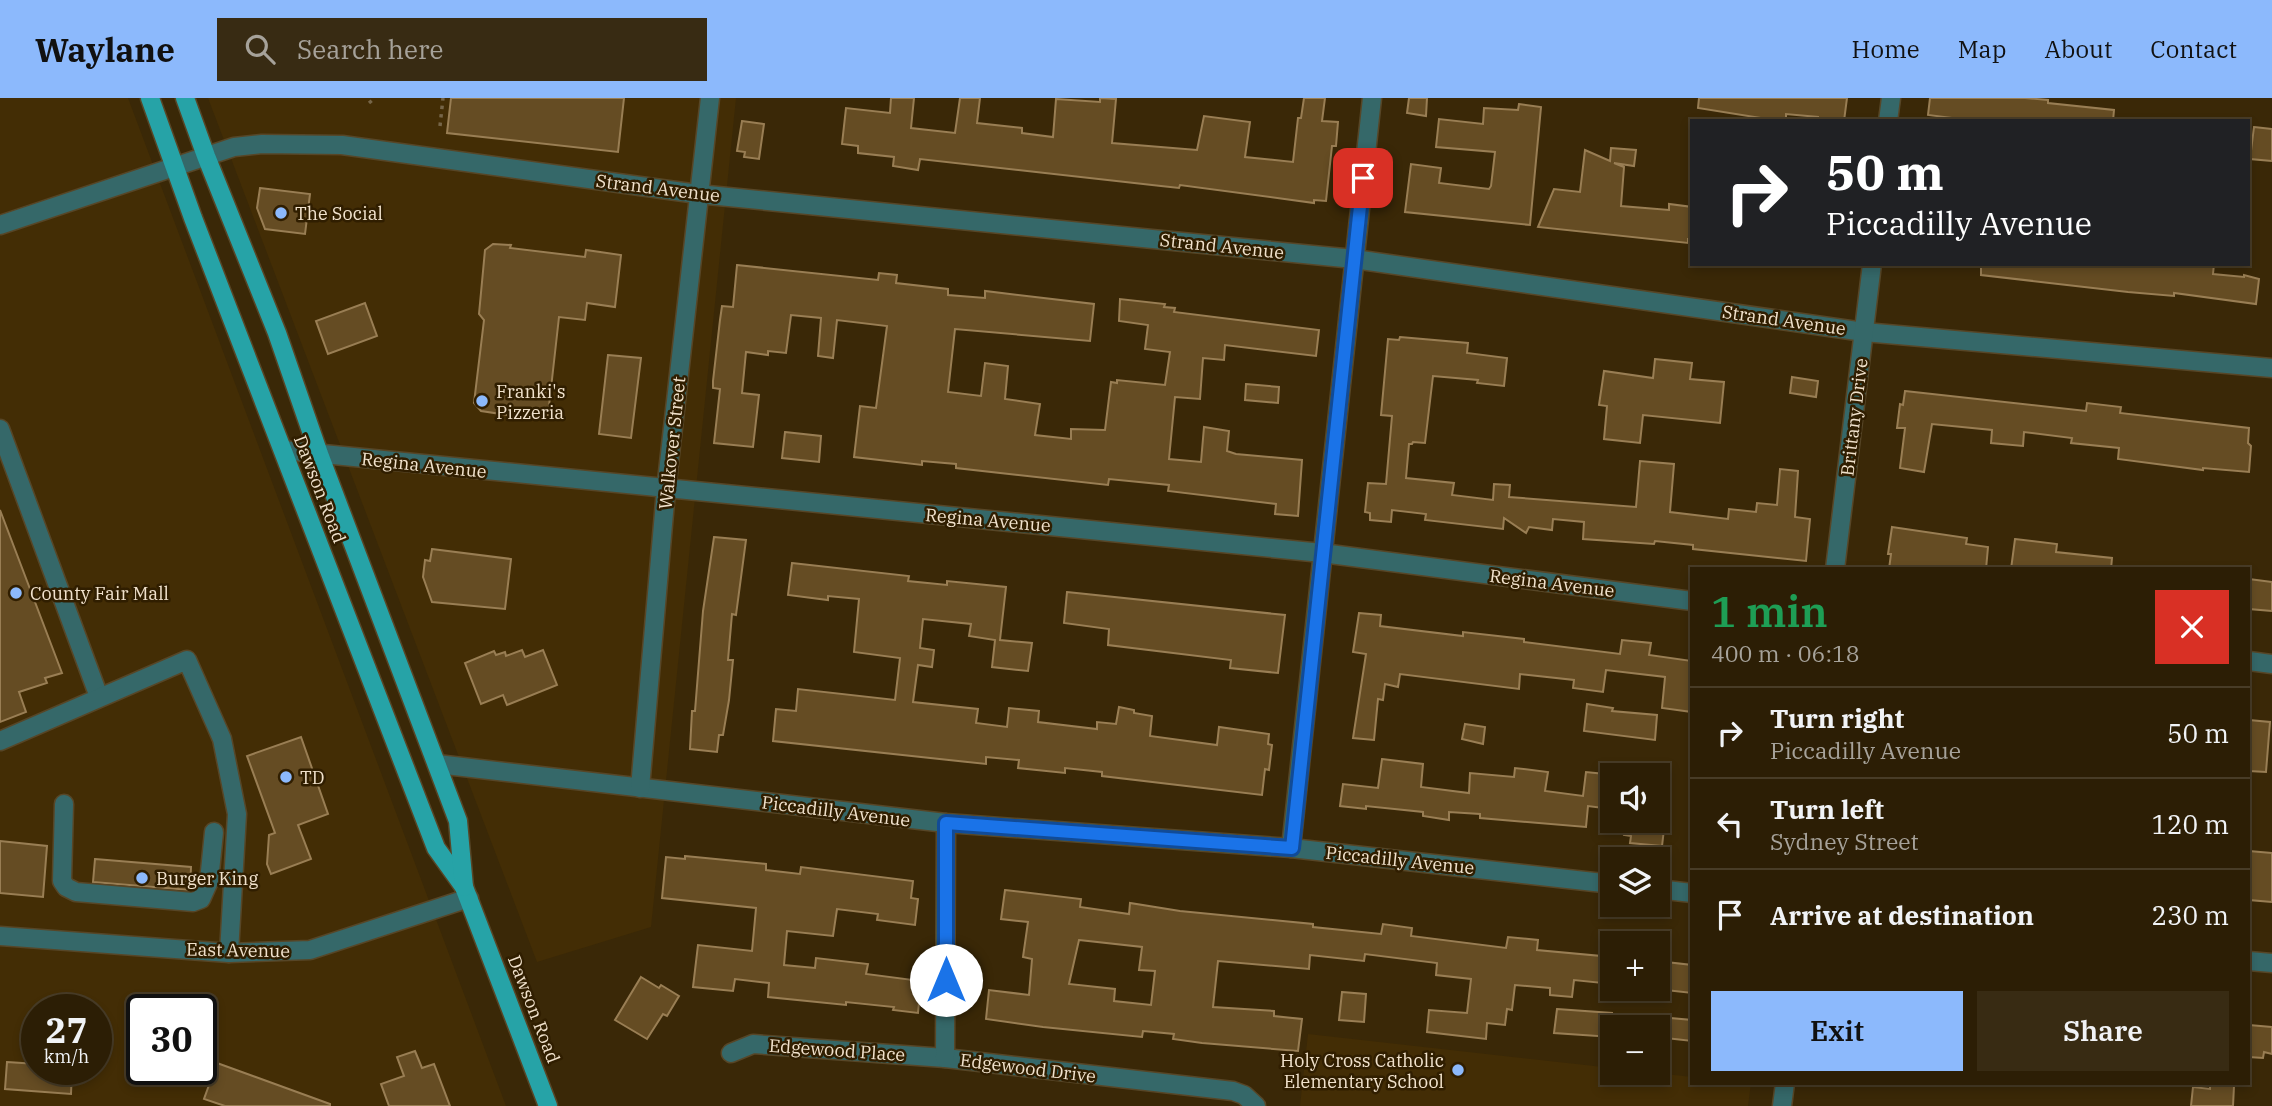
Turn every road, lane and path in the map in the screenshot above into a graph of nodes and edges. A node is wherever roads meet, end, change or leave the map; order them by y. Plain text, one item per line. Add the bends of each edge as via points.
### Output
1 (150, 98) edge
2 (185, 98) edge
3 (375, 98) edge
4 (443, 98) edge
5 (710, 98) edge
6 (1372, 98) edge
7 (1891, 98) edge
8 (369, 103) dead end
9 (1888, 119) edge
10 (440, 126) dead end
11 (206, 156) junction
12 (174, 166) junction
13 (698, 194) junction
14 (0, 225) edge
15 (1354, 259) junction
16 (1872, 266) edge
17 (1864, 332) junction
18 (2272, 368) edge
19 (0, 429) edge
20 (283, 450) junction
21 (319, 454) junction
22 (666, 489) junction
23 (1322, 553) junction
24 (1835, 567) edge
25 (1690, 601) edge
26 (2250, 661) edge
27 (2272, 664) edge
28 (99, 698) junction
29 (0, 741) edge
30 (437, 764) junction
31 (640, 788) junction
32 (64, 804) dead end
33 (946, 823) junction
34 (214, 832) dead end
35 (1292, 848) junction
36 (1600, 883) edge
37 (1670, 891) edge
38 (466, 893) junction
39 (1690, 893) edge
40 (0, 936) edge
41 (229, 953) junction
42 (2250, 961) edge
43 (2272, 963) edge
44 (731, 1053) dead end
45 (945, 1058) junction
46 (1785, 1085) edge
47 (548, 1106) edge
48 (1256, 1106) edge
49 (1782, 1106) edge

1 - 12 main road, Dawson Road
2 - 11 main road, Dawson Road
3 - 8 path
4 - 10 path
5 - 13 street, Walkover Street
6 - 15 street
7 - 9 street
11 - 12 street, Strand Avenue
11 - 13 street, Strand Avenue via 262,144 342,145
11 - 21 main road, Dawson Road
12 - 14 street, Strand Avenue
12 - 20 main road, Dawson Road
13 - 15 street, Strand Avenue
13 - 22 street, Walkover Street
15 - 17 street, Strand Avenue
15 - 23 street
16 - 17 street, Brittany Drive
17 - 18 street, Strand Avenue
17 - 24 street, Brittany Drive
19 - 28 street
20 - 21 street, Regina Avenue
20 - 38 main road, Dawson Road via 436,848
21 - 22 street, Regina Avenue
21 - 30 main road, Dawson Road
22 - 23 street, Regina Avenue
22 - 31 street, Walkover Street
23 - 25 street, Regina Avenue
23 - 35 street
26 - 27 street
28 - 29 street
28 - 41 street via 187,660 222,739 237,814
30 - 31 street, Piccadilly Avenue
30 - 38 main road, Dawson Road via 458,821
31 - 33 street, Piccadilly Avenue
32 - 34 street via 62,881 76,892 201,899
33 - 35 street, Piccadilly Avenue
33 - 45 street, Edgewood Drive
35 - 36 street, Piccadilly Avenue
37 - 39 street
38 - 41 street, East Avenue via 310,950
38 - 47 main road, Dawson Road
40 - 41 street, East Avenue
42 - 43 street
44 - 45 street, Edgewood Place via 753,1044
45 - 48 street, Edgewood Drive via 1233,1091
46 - 49 street

